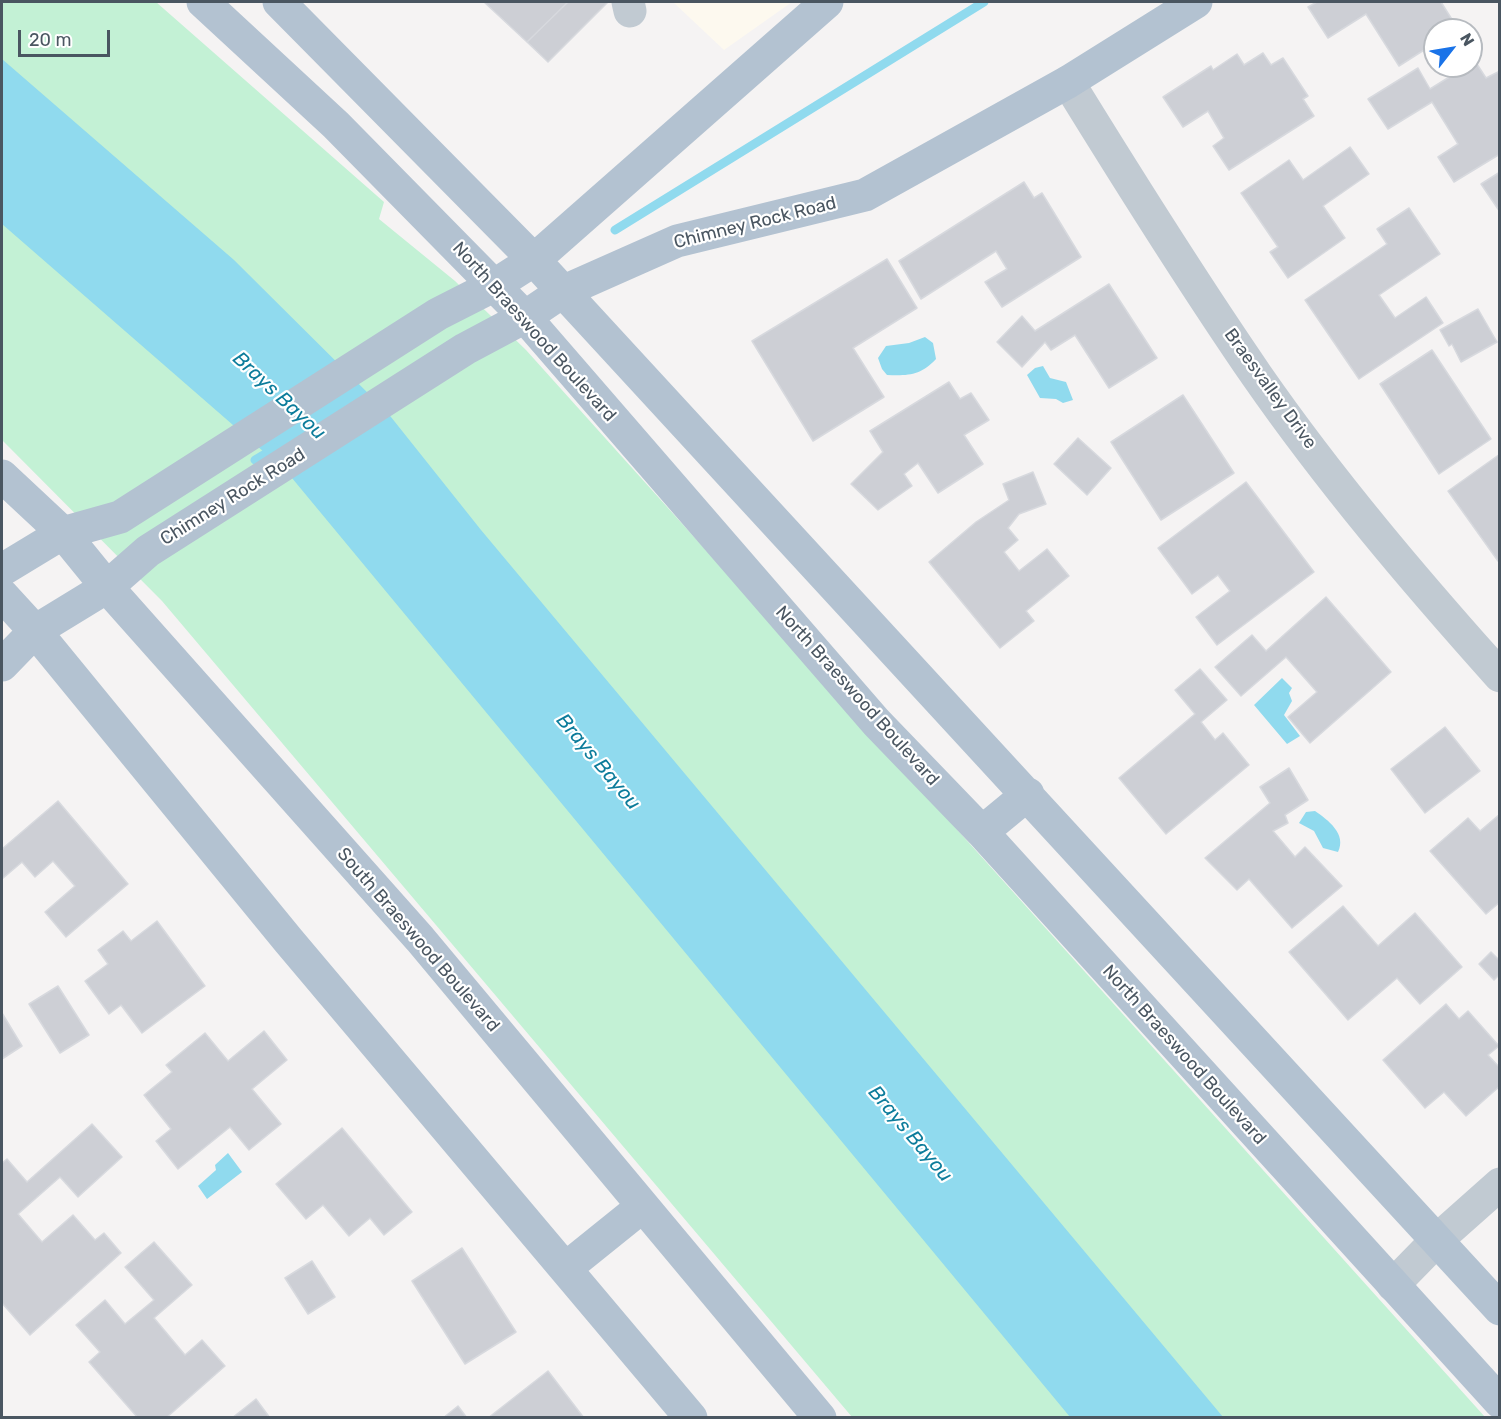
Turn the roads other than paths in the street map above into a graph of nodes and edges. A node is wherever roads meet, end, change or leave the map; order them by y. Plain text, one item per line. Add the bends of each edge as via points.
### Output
1 (203, 2) edge
2 (279, 2) edge
3 (827, 2) edge
4 (1196, 2) edge
5 (1068, 82) junction
6 (534, 260) junction
7 (495, 285) junction
8 (562, 292) junction
9 (525, 316) junction
10 (2, 476) edge
11 (63, 533) junction
12 (2, 570) edge
13 (107, 587) junction
14 (2, 595) edge
15 (35, 631) junction
16 (2, 665) edge
17 (1500, 676) edge
18 (1028, 794) junction
19 (982, 832) junction
20 (1500, 1184) edge
21 (643, 1206) junction
22 (1437, 1240) junction
23 (566, 1268) junction
24 (1393, 1285) junction
25 (1500, 1309) edge
26 (1500, 1402) edge
27 (691, 1418) edge
28 (820, 1418) edge

1 - 7 main road, North Braeswood Boulevard via 336,125
2 - 6 main road
3 - 6 main road
4 - 5 main road, Chimney Rock Road
5 - 8 main road, Chimney Rock Road via 865,195 677,241
5 - 17 street, Braesvalley Drive via 1163,237 1258,378 1382,539
6 - 7 main road
6 - 8 main road
7 - 9 main road, North Braeswood Boulevard
7 - 11 main road via 438,314 120,517
8 - 9 main road, Chimney Rock Road
8 - 18 main road
9 - 13 main road, Chimney Rock Road via 465,349 148,551
9 - 19 main road, North Braeswood Boulevard via 876,722
10 - 11 main road, South Braeswood Boulevard
11 - 12 main road
11 - 13 main road, South Braeswood Boulevard
13 - 15 main road, Chimney Rock Road
13 - 21 main road, South Braeswood Boulevard via 420,939
14 - 15 main road
15 - 16 main road
15 - 23 main road via 288,940
18 - 19 main road
18 - 22 main road
19 - 24 main road, North Braeswood Boulevard
20 - 22 street
21 - 23 main road
21 - 28 main road, South Braeswood Boulevard
22 - 24 street
22 - 25 main road
23 - 27 main road
24 - 26 main road, North Braeswood Boulevard

